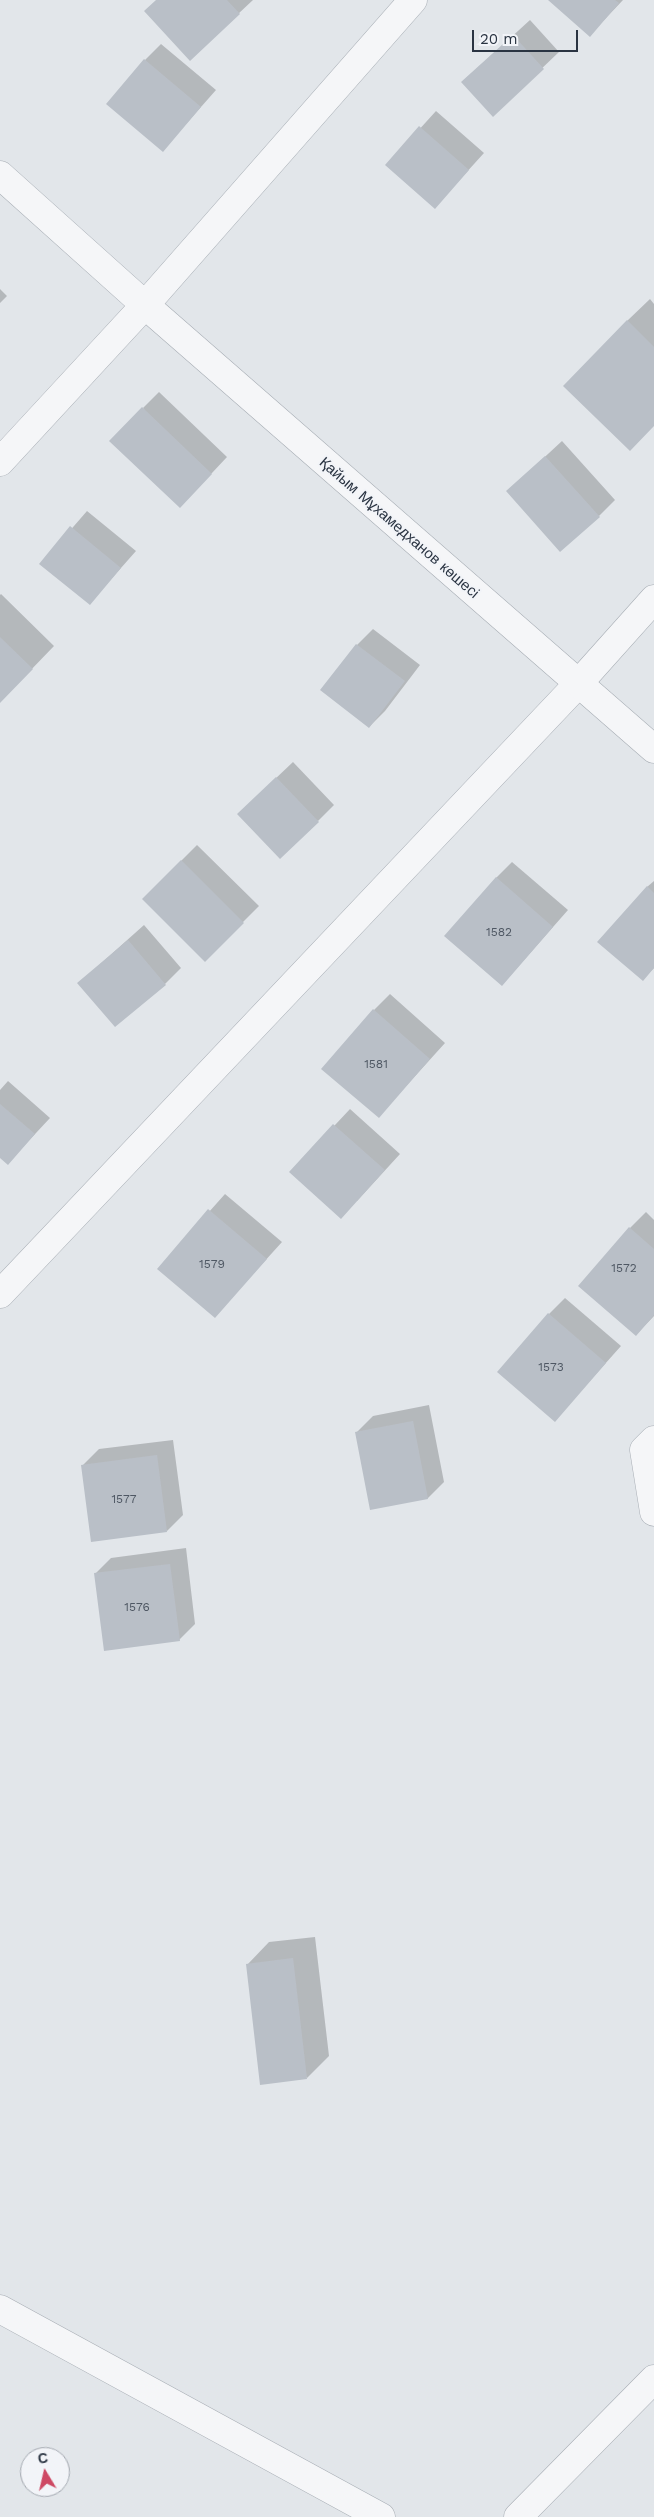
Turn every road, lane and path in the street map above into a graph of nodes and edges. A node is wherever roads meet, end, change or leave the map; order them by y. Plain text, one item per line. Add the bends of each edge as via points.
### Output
1 (413, 0) edge
2 (0, 175) edge
3 (144, 305) junction
4 (0, 462) edge
5 (654, 599) edge
6 (578, 684) junction
7 (654, 749) edge
8 (0, 1294) edge
9 (654, 1440) edge
10 (654, 1512) edge
11 (0, 2309) edge
12 (654, 2379) edge
13 (381, 2517) edge
14 (518, 2517) edge

1 - 3 street
2 - 3 street, Қайым Мұхамедханов көшесі
3 - 4 street
3 - 6 street, Қайым Мұхамедханов көшесі
5 - 6 street
6 - 7 street, Қайым Мұхамедханов көшесі
6 - 8 street
9 - 10 street via 644,1450
11 - 13 street
12 - 14 street

